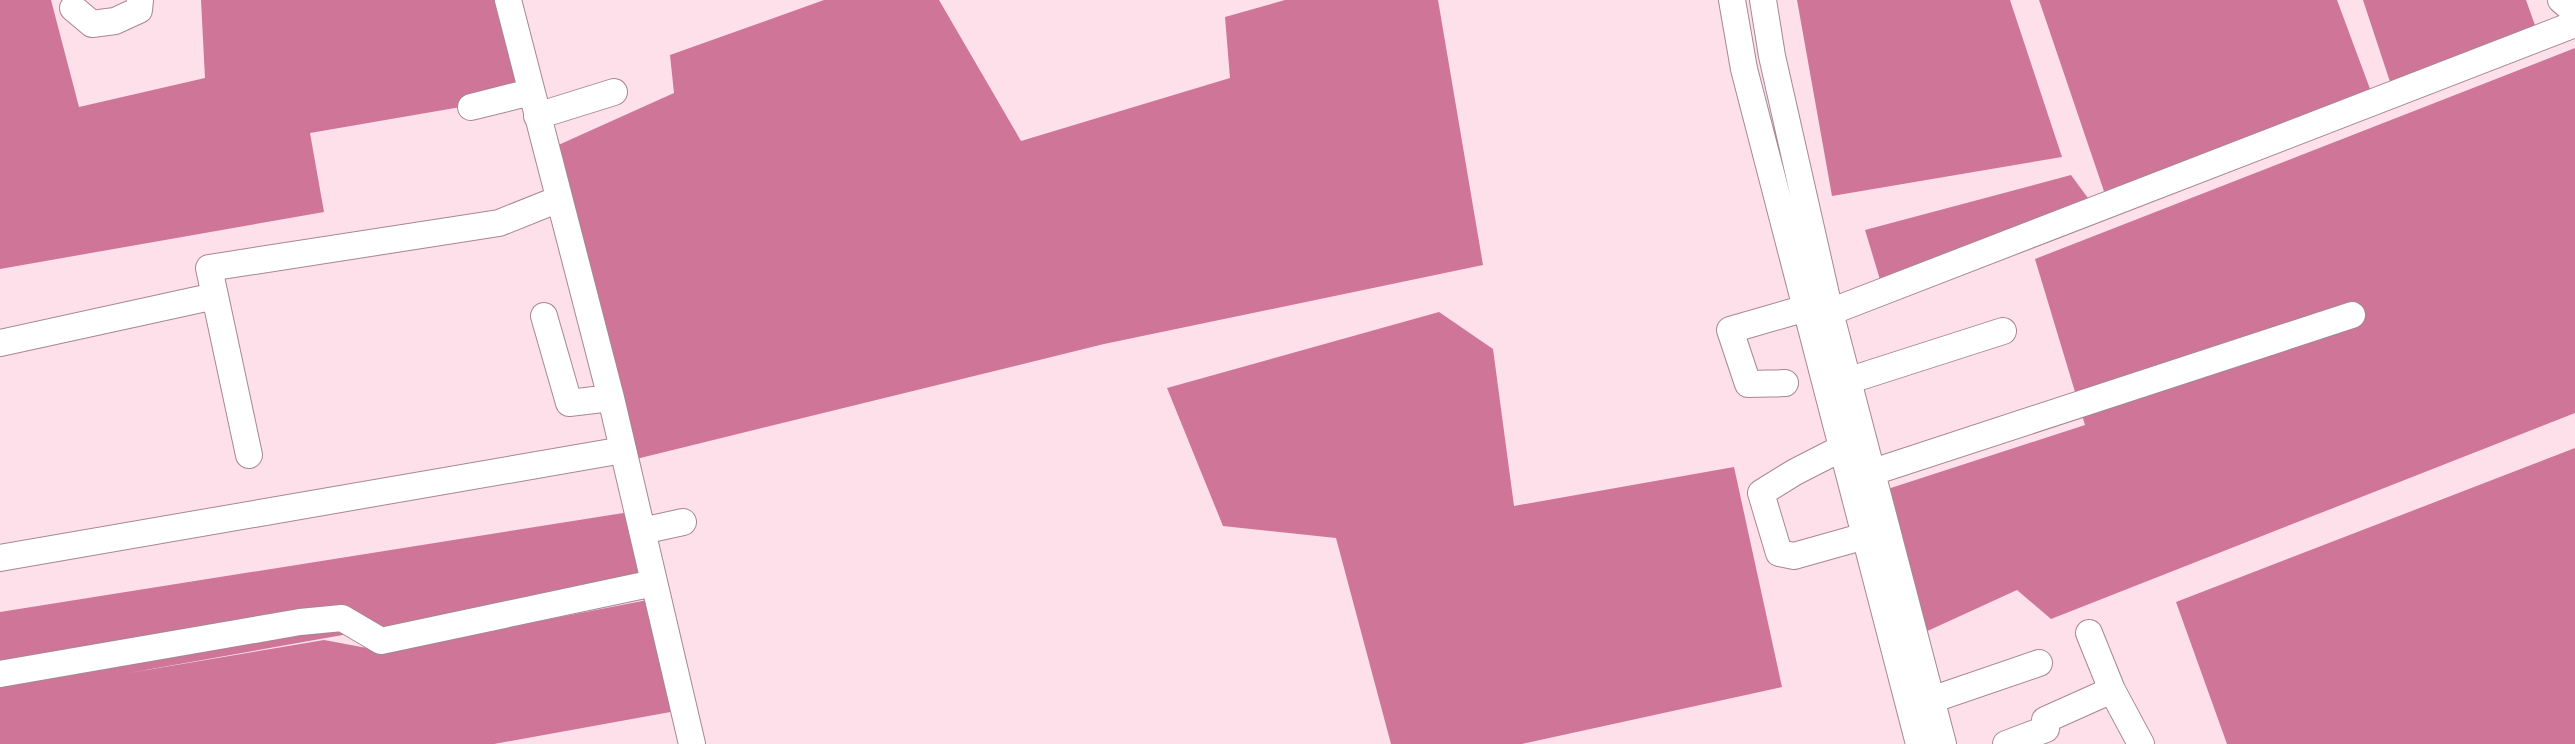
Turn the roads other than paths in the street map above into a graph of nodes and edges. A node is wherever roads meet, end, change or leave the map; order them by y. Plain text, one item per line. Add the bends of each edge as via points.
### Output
1 (140, 0) edge
2 (508, 0) edge
3 (1732, 0) edge
4 (1763, 0) edge
5 (2561, 0) edge
6 (2575, 3) edge
7 (73, 8) dead end
8 (2575, 24) edge
9 (614, 92) dead end
10 (534, 104) junction
11 (471, 107) dead end
12 (559, 199) junction
13 (215, 296) junction
14 (1818, 310) junction
15 (2352, 315) dead end
16 (544, 316) dead end
17 (2003, 331) dead end
18 (0, 343) edge
19 (1847, 381) junction
20 (1785, 383) dead end
21 (611, 398) junction
22 (1842, 448) junction
23 (622, 450) junction
24 (249, 455) dead end
25 (1870, 473) junction
26 (683, 522) dead end
27 (642, 531) junction
28 (1865, 536) junction
29 (0, 558) edge
30 (654, 584) junction
31 (2089, 633) dead end
32 (2039, 663) dead end
33 (0, 674) edge
34 (2112, 690) junction
35 (1931, 700) junction
36 (692, 744) edge
37 (1919, 744) edge
38 (1942, 744) edge
39 (2006, 744) edge
40 (2141, 744) edge

1 - 7 street via 139,10 116,21 92,24
2 - 10 street
3 - 14 street via 1744,69
4 - 14 street
5 - 6 street via 2568,6
8 - 14 street
9 - 10 street
10 - 11 street
10 - 12 street
12 - 13 street via 499,223 209,268
12 - 21 street
13 - 18 street
13 - 24 street
14 - 19 street
14 - 20 street via 1730,330 1748,384
14 - 22 street
15 - 25 street
16 - 21 street via 569,403
17 - 19 street
19 - 25 street
21 - 23 street
22 - 28 street
22 - 28 street via 1761,493 1779,553 1794,556
23 - 27 street
23 - 29 street
25 - 35 street
26 - 27 street
27 - 30 street
28 - 37 street
30 - 33 street via 381,641 342,618
30 - 36 street
31 - 34 street
32 - 35 street
34 - 39 street via 2045,720 2046,729
34 - 40 street
35 - 38 street

